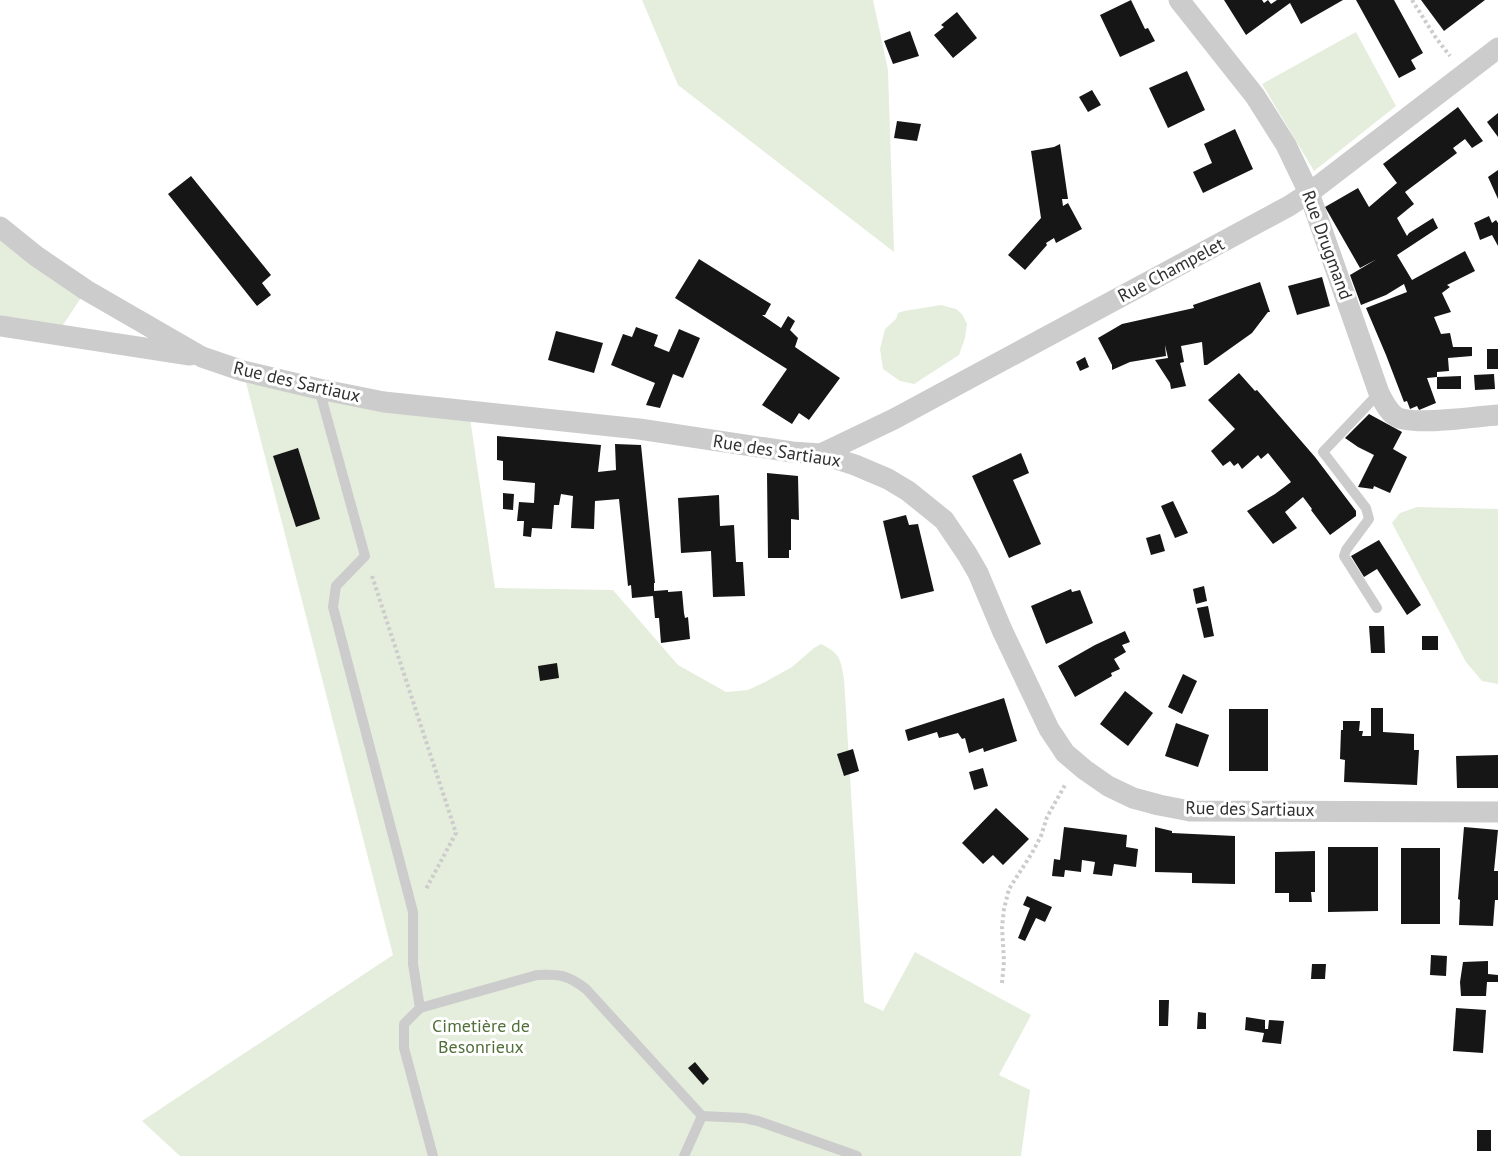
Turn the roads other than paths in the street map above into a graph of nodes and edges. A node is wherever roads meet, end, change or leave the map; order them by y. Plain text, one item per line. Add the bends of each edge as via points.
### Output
1 (1179, 0) edge
2 (1498, 48) edge
3 (1309, 193) junction
4 (0, 228) edge
5 (0, 326) edge
6 (202, 357) junction
7 (319, 389) junction
8 (1379, 393) junction
9 (1498, 415) edge
10 (821, 454) junction
11 (1377, 608) dead end
12 (1498, 812) edge
13 (420, 1008) junction
14 (702, 1116) junction
15 (433, 1156) edge
16 (684, 1156) edge
17 (857, 1156) edge

1 - 3 street, Rue Drugmand via 1255,96 1286,145
2 - 3 street, Rue Champelet
3 - 8 street, Rue Drugmand
3 - 10 street, Rue Champelet via 894,419
4 - 6 street, Rue des Sartiaux via 86,290
5 - 6 street
6 - 7 street, Rue des Sartiaux
7 - 10 street, Rue des Sartiaux via 384,402 639,429
7 - 13 lane via 365,556 336,586 333,607 413,912 413,964
8 - 9 street, Rue Drugmand via 1395,416 1406,421
8 - 11 lane via 1323,452 1366,508 1369,519 1344,556
10 - 12 street, Rue des Sartiaux via 888,479 944,520 978,573 1049,729 1065,753 1108,786 1133,798 1190,811
13 - 14 lane via 537,975 573,979
13 - 15 lane via 404,1024 404,1048
14 - 16 lane
14 - 17 lane via 758,1121

